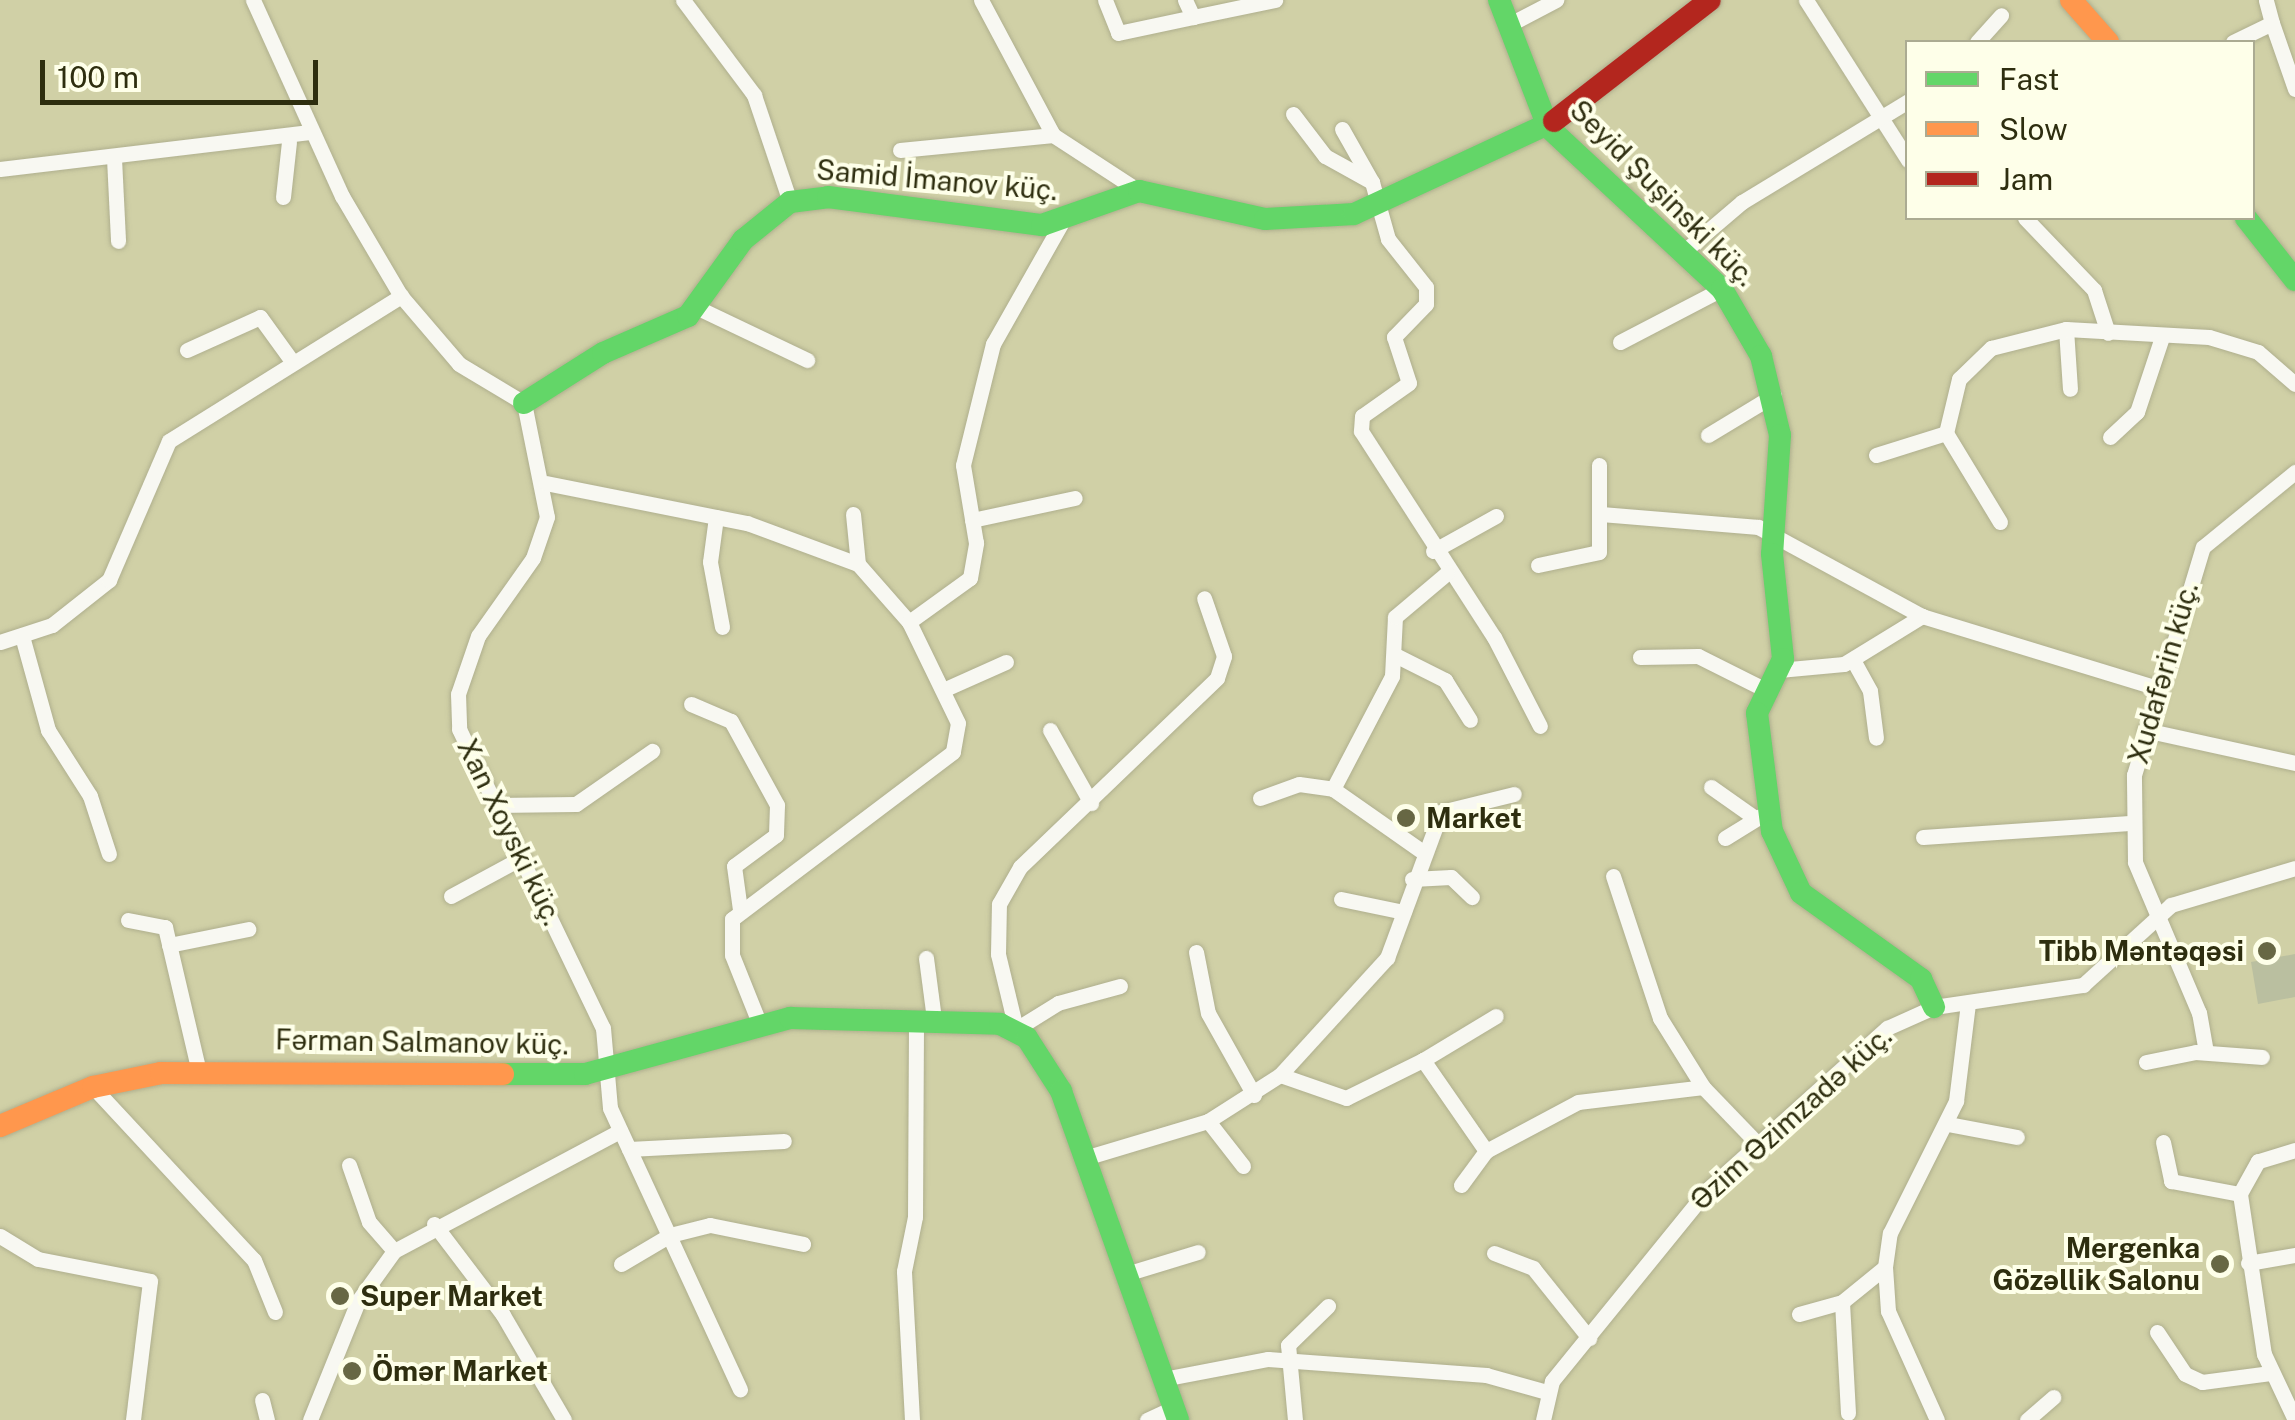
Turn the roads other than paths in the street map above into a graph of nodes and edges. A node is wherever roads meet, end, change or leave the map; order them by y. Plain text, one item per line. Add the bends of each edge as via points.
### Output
1 (252, 0) edge
2 (682, 0) edge
3 (982, 0) edge
4 (1105, 0) edge
5 (1186, 0) edge
6 (1275, 0) edge
7 (1501, 0) edge
8 (1556, 0) edge
9 (1710, 0) edge
10 (1806, 0) edge
11 (1832, 0) edge
12 (2070, 0) edge
13 (2266, 0) edge
14 (1820, 14) junction
15 (2001, 16) dead end
16 (1193, 17) junction
17 (1512, 23) junction
18 (2272, 23) junction
19 (1979, 40) edge
20 (2106, 40) edge
21 (2238, 40) edge
22 (2295, 89) edge
23 (1905, 103) edge
24 (1293, 114) dead end
25 (1883, 116) junction
26 (1548, 127) junction
27 (1342, 130) dead end
28 (312, 132) junction
29 (1053, 134) junction
30 (289, 142) junction
31 (900, 150) dead end
32 (1905, 155) edge
33 (114, 158) junction
34 (0, 169) edge
35 (1372, 182) junction
36 (1140, 191) junction
37 (283, 197) dead end
38 (790, 202) junction
39 (1379, 206) junction
40 (2027, 220) edge
41 (2248, 220) edge
42 (1061, 224) junction
43 (118, 241) dead end
44 (1682, 253) junction
45 (2295, 280) edge
46 (1722, 289) junction
47 (401, 296) junction
48 (698, 308) junction
49 (2066, 330) junction
50 (2108, 333) junction
51 (2162, 337) junction
52 (1620, 342) dead end
53 (187, 350) dead end
54 (290, 360) junction
55 (807, 360) dead end
56 (2295, 384) edge
57 (2070, 388) dead end
58 (1774, 395) junction
59 (524, 403) junction
60 (1946, 433) junction
61 (1708, 435) dead end
62 (2110, 437) dead end
63 (1876, 455) dead end
64 (1598, 465) dead end
65 (2295, 472) edge
66 (546, 483) junction
67 (1076, 498) dead end
68 (854, 514) dead end
69 (1601, 514) junction
70 (1496, 516) dead end
71 (716, 517) junction
72 (972, 520) junction
73 (2000, 522) dead end
74 (1774, 532) junction
75 (1433, 551) junction
76 (858, 564) junction
77 (1538, 565) dead end
78 (1447, 573) junction
79 (1204, 598) dead end
80 (1922, 616) junction
81 (909, 622) junction
82 (722, 627) dead end
83 (22, 636) junction
84 (0, 642) edge
85 (1397, 656) junction
86 (1640, 657) dead end
87 (1853, 660) junction
88 (1006, 662) dead end
89 (1779, 670) junction
90 (1762, 688) junction
91 (2158, 688) junction
92 (943, 690) junction
93 (691, 704) dead end
94 (1470, 720) dead end
95 (1540, 726) dead end
96 (1050, 730) dead end
97 (2145, 730) junction
98 (1876, 738) dead end
99 (652, 751) dead end
100 (2295, 763) edge
101 (1711, 787) dead end
102 (1333, 790) junction
103 (1514, 794) dead end
104 (1260, 798) dead end
105 (1091, 803) junction
106 (494, 805) junction
107 (1761, 815) junction
108 (2130, 823) junction
109 (1725, 838) dead end
110 (1923, 838) dead end
111 (1420, 850) junction
112 (109, 854) dead end
113 (523, 856) junction
114 (2295, 868) edge
115 (1613, 876) dead end
116 (1412, 879) junction
117 (451, 896) dead end
118 (1472, 897) dead end
119 (1341, 899) dead end
120 (740, 910) junction
121 (1404, 912) junction
122 (2155, 917) junction
123 (128, 920) dead end
124 (248, 929) dead end
125 (169, 945) junction
126 (1196, 952) dead end
127 (926, 958) dead end
128 (1120, 986) dead end
129 (1968, 1003) junction
130 (1934, 1007) junction
131 (1496, 1016) dead end
132 (925, 1019) junction
133 (760, 1025) junction
134 (1016, 1029) junction
135 (2206, 1052) junction
136 (2262, 1057) dead end
137 (1422, 1060) junction
138 (2146, 1062) dead end
139 (199, 1072) junction
140 (606, 1072) junction
141 (1280, 1074) junction
142 (1702, 1086) junction
143 (93, 1088) junction
144 (1254, 1095) junction
145 (1208, 1121) junction
146 (1948, 1124) junction
147 (0, 1126) edge
148 (620, 1132) junction
149 (2017, 1136) dead end
150 (784, 1141) dead end
151 (1756, 1142) junction
152 (2164, 1142) dead end
153 (629, 1150) junction
154 (2295, 1150) edge
155 (1486, 1152) junction
156 (1088, 1157) junction
157 (349, 1164) dead end
158 (1243, 1166) dead end
159 (1462, 1185) dead end
160 (2240, 1194) junction
161 (434, 1224) junction
162 (670, 1235) junction
163 (0, 1236) edge
164 (803, 1244) dead end
165 (394, 1252) junction
166 (1198, 1252) dead end
167 (1494, 1253) dead end
168 (2295, 1255) edge
169 (2248, 1263) junction
170 (621, 1264) dead end
171 (1885, 1267) junction
172 (1126, 1274) junction
173 (1842, 1302) junction
174 (1328, 1306) dead end
175 (274, 1312) dead end
176 (1800, 1314) dead end
177 (2157, 1332) dead end
178 (1589, 1338) junction
179 (1284, 1359) junction
180 (2270, 1373) junction
181 (1164, 1379) junction
182 (740, 1389) dead end
183 (1547, 1392) junction
184 (2053, 1397) dead end
185 (262, 1400) dead end
186 (1848, 1413) dead end
187 (1176, 1414) edge
188 (133, 1420) edge
189 (266, 1420) edge
190 (310, 1420) edge
191 (568, 1420) edge
192 (912, 1420) edge
193 (1147, 1420) edge
194 (1295, 1420) edge
195 (1543, 1420) edge
196 (1938, 1420) edge
197 (2027, 1420) edge
198 (2295, 1420) edge

1 - 28 street
2 - 38 street via 754,95
3 - 29 street
4 - 16 street via 1118,33
5 - 16 street
6 - 16 street
7 - 17 street, Seyid Şuşinski küç.
8 - 17 street
9 - 26 street
10 - 14 street
11 - 14 street
12 - 20 street
13 - 18 street
14 - 25 street
15 - 19 street
17 - 26 street, Seyid Şuşinski küç.
18 - 21 street
18 - 22 street
23 - 25 street
24 - 35 street via 1326,156
25 - 32 street
25 - 44 street via 1742,202
26 - 39 street
26 - 44 street, Seyid Şuşinski küç.
27 - 35 street
28 - 30 street
28 - 47 street
29 - 31 street
29 - 36 street
30 - 33 street
30 - 37 street
33 - 34 street
33 - 43 street
35 - 39 street
36 - 39 street via 1265,219
36 - 42 street, Samid İmanov küç.
38 - 42 street, Samid İmanov küç. via 828,197 924,215
38 - 48 street, Samid İmanov küç. via 734,250
39 - 75 street via 1388,239 1429,295 1394,338 1409,383 1362,416 1361,431
40 - 50 street via 2094,290
41 - 45 street
42 - 72 street via 993,344 963,465
44 - 46 street, Seyid Şuşinski küç.
46 - 52 street
46 - 58 street, Seyid Şuşinski küç.
47 - 54 street
47 - 59 street via 459,364
48 - 55 street
48 - 59 street, Samid İmanov küç.
49 - 50 street
49 - 57 street
49 - 60 street via 2008,340 1968,366 1945,412
50 - 51 street
51 - 56 street via 2232,340
51 - 62 street via 2137,412
53 - 54 street via 260,317
54 - 83 street via 158,451 109,580 69,616
58 - 61 street
58 - 74 street, Seyid Şuşinski küç.
59 - 66 street, Xan Xoyski küç.
60 - 63 street
60 - 73 street
64 - 69 street
65 - 91 street, Xudafərin küç. via 2203,548
66 - 71 street
66 - 106 street, Xan Xoyski küç. via 540,542 490,614 458,694 458,730
67 - 72 street
68 - 76 street
69 - 74 street
69 - 77 street via 1594,558
70 - 75 street
71 - 76 street via 791,535
71 - 82 street via 710,562
72 - 81 street via 970,578
74 - 80 street
74 - 89 street, Seyid Şuşinski küç.
75 - 78 street
76 - 81 street
78 - 85 street via 1395,617
78 - 95 street via 1494,637
79 - 105 street via 1223,668
80 - 87 street
80 - 91 street
81 - 92 street
83 - 84 street
83 - 112 street via 48,730 90,796
85 - 94 street via 1445,680
85 - 102 street
86 - 90 street via 1698,656
87 - 89 street
87 - 98 street via 1870,690
88 - 92 street
89 - 90 street
90 - 107 street
91 - 97 street, Xudafərin küç.
92 - 120 street via 958,722 953,752
93 - 120 street via 732,721 777,805 776,835 734,866
96 - 105 street
97 - 100 street
97 - 108 street, Xudafərin küç.
99 - 106 street via 576,804
101 - 107 street
102 - 104 street via 1299,784
102 - 111 street
103 - 111 street via 1449,806
105 - 134 street via 1020,868 999,904 998,954
106 - 113 street, Xan Xoyski küç.
107 - 109 street
107 - 130 street via 1801,893 1912,971
108 - 110 street
108 - 122 street, Xudafərin küç.
111 - 116 street
113 - 117 street
113 - 140 street, Xan Xoyski küç. via 602,1028
114 - 122 street via 2194,894
115 - 142 street via 1642,978
116 - 118 street via 1451,877
116 - 121 street
119 - 121 street
120 - 133 street via 729,942
121 - 141 street via 1387,958
122 - 129 street, Əzim Əzimzadə küç. via 2114,966 2083,985
122 - 135 street, Xudafərin küç. via 2200,1013
123 - 125 street via 162,922
124 - 125 street
125 - 139 street
126 - 144 street via 1208,1013
127 - 132 street
128 - 134 street via 1058,1003
129 - 130 street, Əzim Əzimzadə küç.
129 - 146 street via 1965,1064
130 - 151 street, Əzim Əzimzadə küç. via 1887,1028
131 - 137 street
132 - 133 street, Fərman Salmanov küç. via 813,1016
132 - 134 street, Fərman Salmanov küç.
132 - 192 street via 915,1217 904,1271
133 - 140 street, Fərman Salmanov küç.
134 - 156 street via 1040,1052
135 - 136 street
135 - 138 street
137 - 141 street via 1346,1098
137 - 155 street
139 - 140 street, Fərman Salmanov küç.
139 - 143 street, Fərman Salmanov küç.
140 - 148 street, Xan Xoyski küç.
141 - 144 street
142 - 151 street
142 - 155 street via 1578,1102
143 - 147 street, Fərman Salmanov küç.
143 - 175 street via 254,1260
144 - 145 street
145 - 156 street
145 - 158 street
146 - 149 street
146 - 171 street via 1890,1232
148 - 153 street, Xan Xoyski küç.
148 - 161 street
150 - 153 street
151 - 178 street, Əzim Əzimzadə küç.
152 - 160 street via 2170,1182
153 - 162 street, Xan Xoyski küç.
154 - 160 street via 2258,1161
155 - 159 street
156 - 172 street
157 - 165 street via 369,1222
160 - 169 street
161 - 165 street
161 - 191 street via 504,1315
162 - 164 street via 731,1226
162 - 170 street
162 - 182 street, Xan Xoyski küç.
163 - 188 street via 38,1259 150,1281
165 - 190 street via 358,1301
166 - 172 street
167 - 178 street via 1533,1268
168 - 169 street
169 - 180 street
171 - 173 street
171 - 196 street via 1888,1310
172 - 181 street
173 - 176 street
173 - 186 street
174 - 179 street
177 - 180 street via 2185,1374 2202,1382
178 - 183 street, Əzim Əzimzadə küç.
179 - 181 street
179 - 183 street via 1486,1376
179 - 194 street
180 - 198 street
181 - 187 street
183 - 195 street, Əzim Əzimzadə küç.
184 - 197 street
185 - 189 street
187 - 193 street

